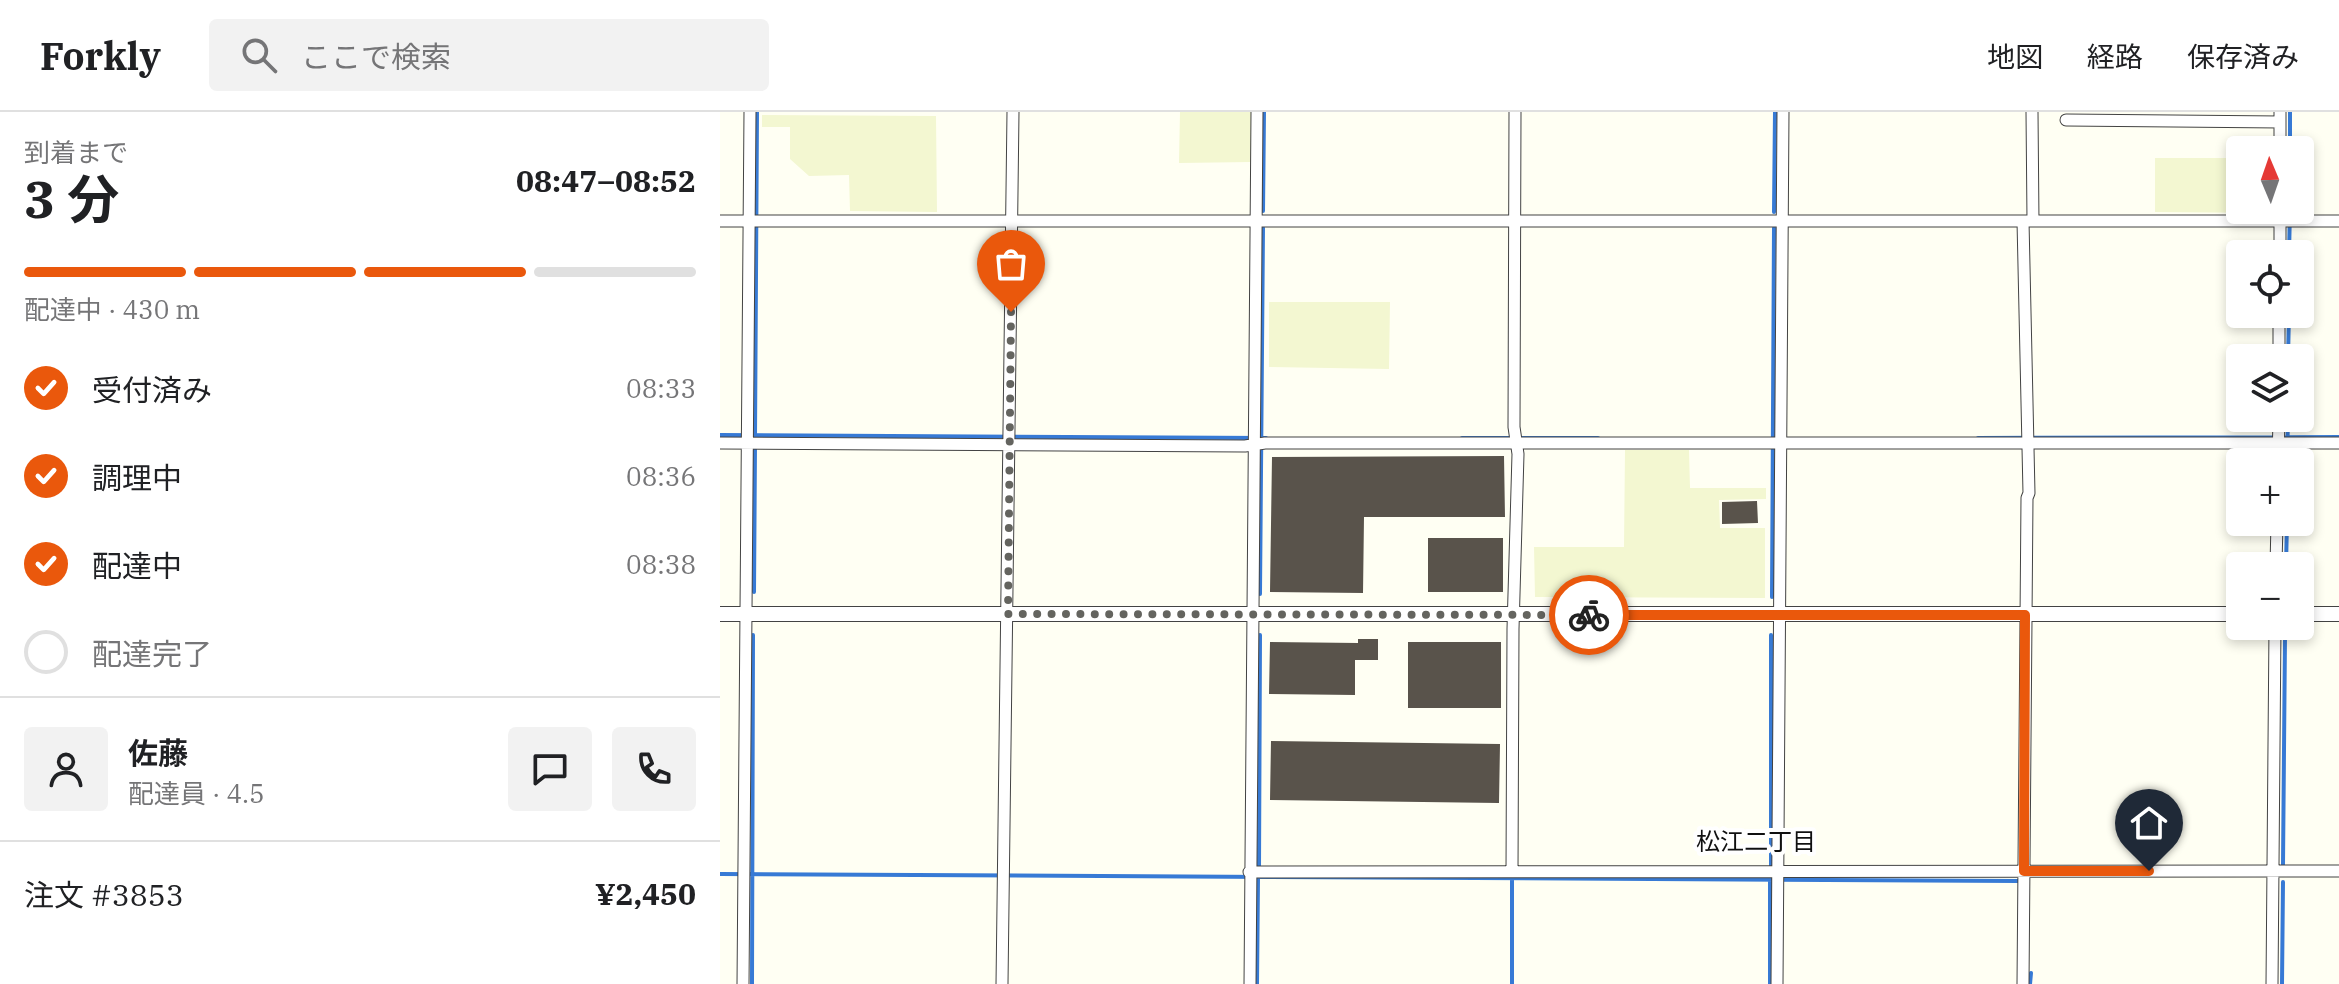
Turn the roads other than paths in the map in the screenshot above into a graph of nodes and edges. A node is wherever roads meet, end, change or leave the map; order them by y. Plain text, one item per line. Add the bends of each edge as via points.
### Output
1 (750, 112) edge
2 (1013, 112) edge
3 (1257, 112) edge
4 (1515, 112) edge
5 (1783, 112) edge
6 (2032, 112) edge
7 (2280, 117) edge
8 (2066, 120) dead end
9 (2226, 219) edge
10 (1782, 220) junction
11 (2314, 220) edge
12 (720, 221) edge
13 (1013, 221) junction
14 (1255, 221) junction
15 (1515, 221) junction
16 (2028, 221) junction
17 (2339, 221) edge
18 (754, 222) junction
19 (2281, 432) edge
20 (1516, 439) junction
21 (750, 440) junction
22 (1008, 440) junction
23 (2029, 440) junction
24 (1257, 441) junction
25 (1777, 441) junction
26 (2282, 441) junction
27 (720, 443) edge
28 (2339, 443) edge
29 (2281, 448) edge
30 (746, 613) junction
31 (720, 614) edge
32 (1008, 614) junction
33 (1251, 614) junction
34 (1513, 614) junction
35 (2226, 614) edge
36 (2314, 614) edge
37 (2339, 614) edge
38 (1780, 615) junction
39 (2025, 615) junction
40 (2275, 640) edge
41 (2273, 870) junction
42 (2024, 871) junction
43 (2339, 871) edge
44 (1512, 872) junction
45 (1774, 874) junction
46 (1253, 875) junction
47 (743, 984) edge
48 (1002, 984) edge
49 (1250, 984) edge
50 (1777, 984) edge
51 (2023, 984) edge
52 (2272, 984) edge

1 - 18 street
2 - 13 street
3 - 14 street
4 - 15 street
5 - 10 street
6 - 16 street
7 - 8 street
9 - 16 street
10 - 15 street
10 - 16 street
10 - 25 street
11 - 17 street
12 - 18 street
13 - 14 street
13 - 18 street
13 - 22 street
14 - 15 street
14 - 24 street
15 - 20 street
16 - 23 street
18 - 21 street
19 - 26 street
20 - 24 street
20 - 25 street
20 - 34 street
21 - 22 street
21 - 27 street
21 - 30 street
22 - 24 street
22 - 32 street
23 - 25 street
23 - 26 street
23 - 39 street
24 - 33 street
25 - 38 street
26 - 28 street
26 - 29 street
30 - 31 street
30 - 32 street
30 - 47 street
32 - 33 street
32 - 48 street
33 - 34 street
33 - 46 street
34 - 38 street
34 - 44 street
35 - 39 street
36 - 37 street
38 - 39 street
38 - 45 street
39 - 42 street
40 - 41 street
41 - 42 street
41 - 43 street
41 - 52 street
42 - 45 street
42 - 51 street
44 - 45 street
44 - 46 street
45 - 50 street
46 - 49 street

